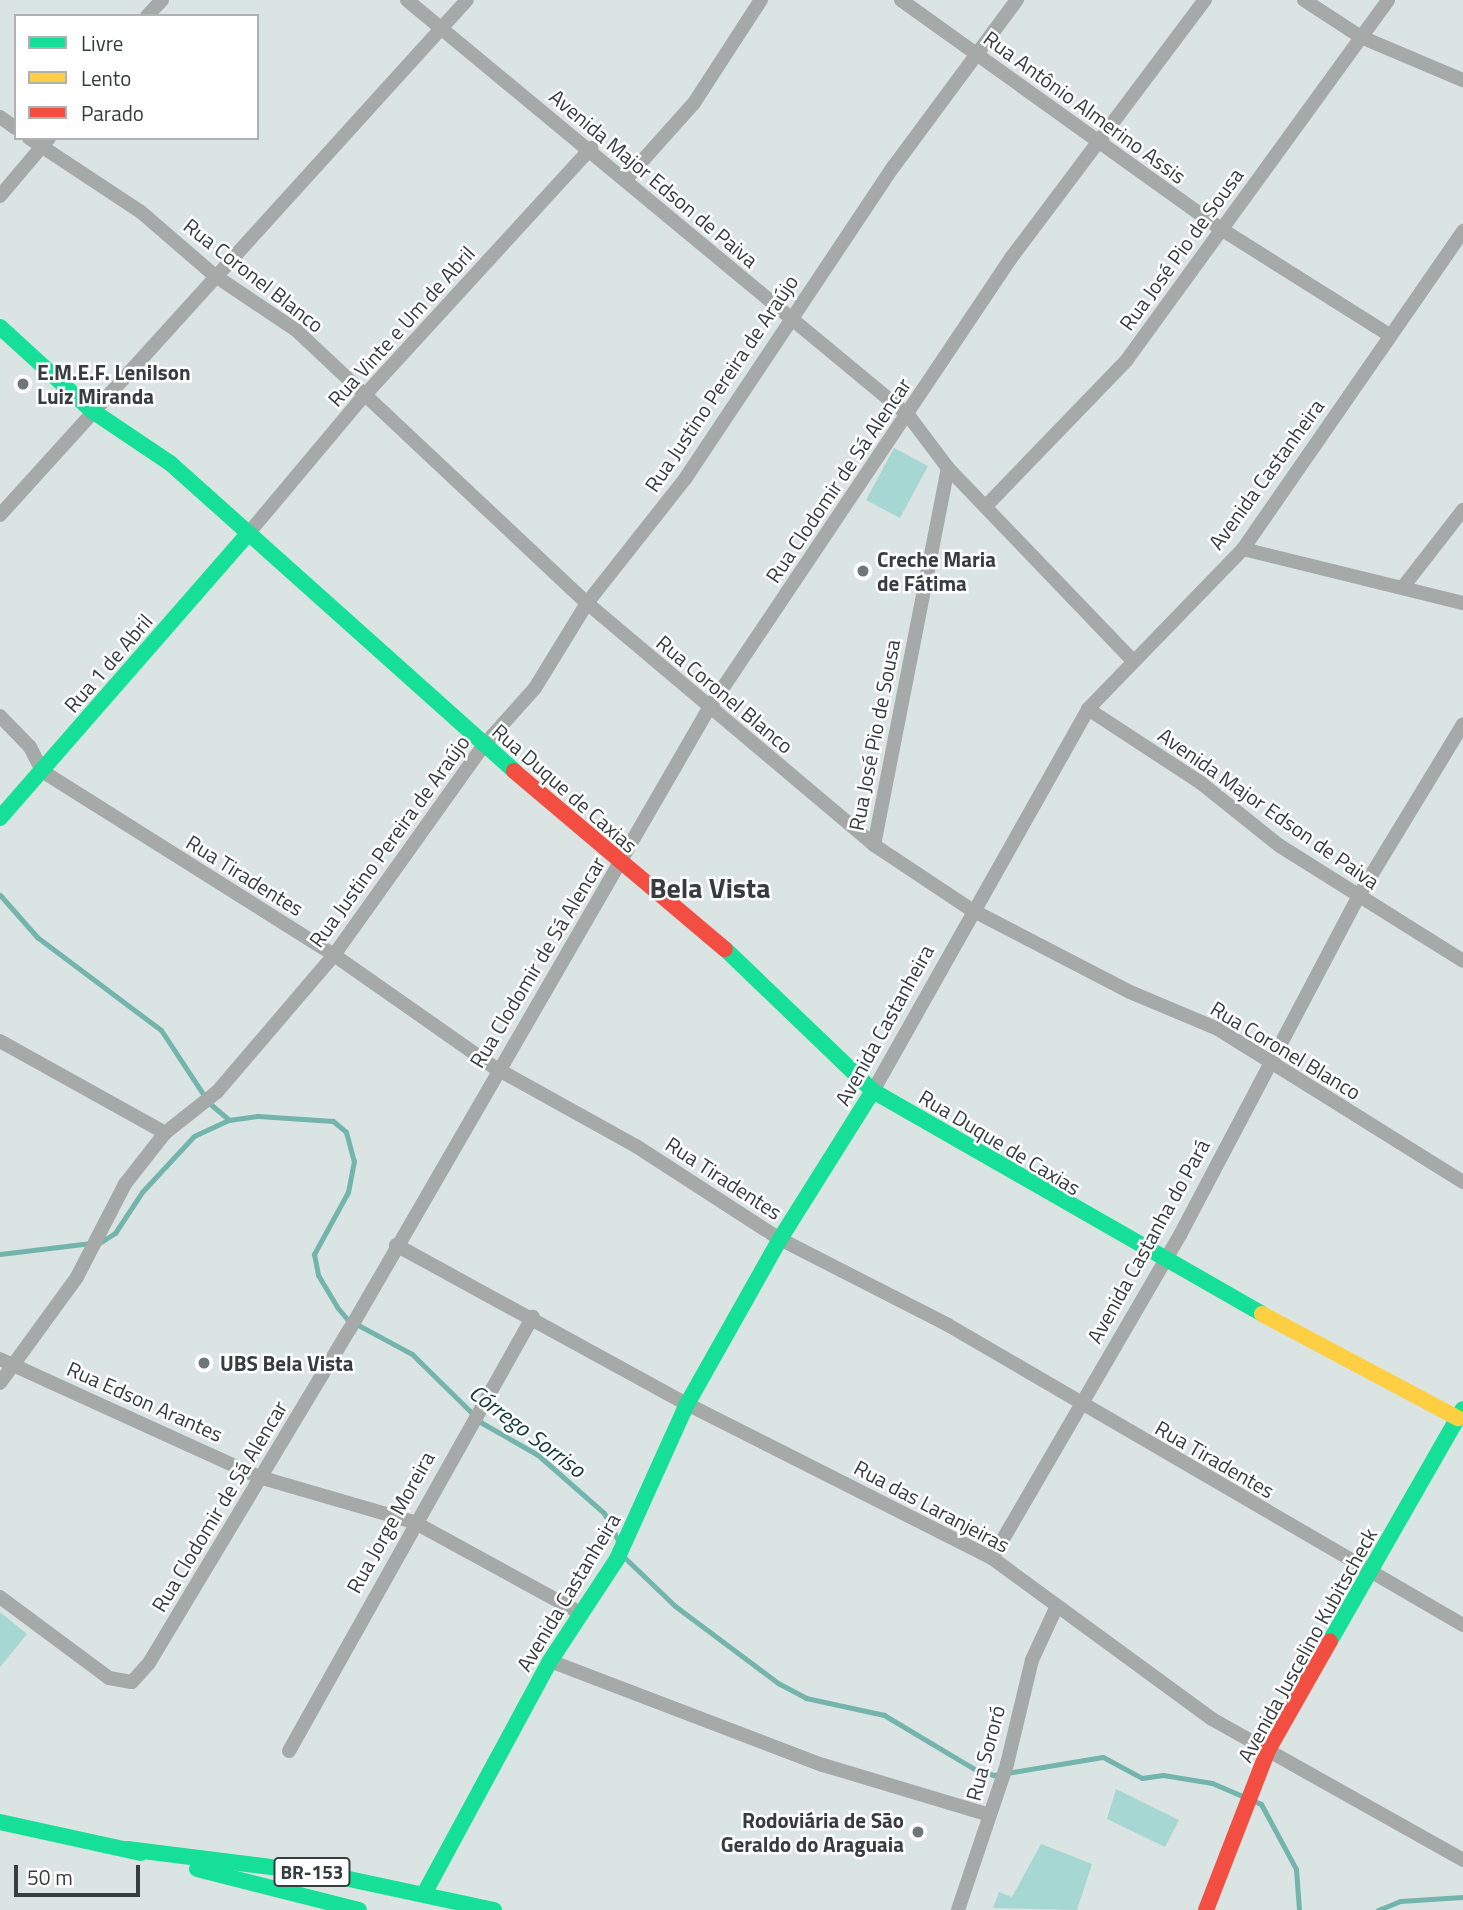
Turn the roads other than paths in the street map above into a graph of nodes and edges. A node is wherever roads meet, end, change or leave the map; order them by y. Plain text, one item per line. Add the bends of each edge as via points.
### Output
1 (162, 0) edge
2 (407, 0) edge
3 (467, 0) edge
4 (761, 0) edge
5 (901, 0) edge
6 (1017, 0) edge
7 (1205, 0) edge
8 (1304, 0) edge
9 (1388, 0) edge
10 (149, 14) edge
11 (442, 32) junction
12 (1361, 37) junction
13 (977, 55) junction
14 (1463, 80) edge
15 (45, 143) edge
16 (1098, 144) junction
17 (592, 148) junction
18 (626, 179) junction
19 (0, 196) edge
20 (1221, 229) junction
21 (1463, 231) edge
22 (214, 275) junction
23 (789, 321) junction
24 (0, 327) edge
25 (1389, 335) junction
26 (363, 397) junction
27 (91, 410) junction
28 (908, 415) junction
29 (948, 468) junction
30 (986, 506) junction
31 (1463, 510) edge
32 (0, 515) edge
33 (247, 535) junction
34 (1243, 549) junction
35 (1403, 587) junction
36 (587, 603) junction
37 (1463, 603) edge
38 (1133, 662) junction
39 (1088, 709) junction
40 (708, 710) junction
41 (0, 716) edge
42 (1463, 724) edge
43 (484, 745) junction
44 (42, 771) junction
45 (0, 818) edge
46 (874, 845) junction
47 (620, 863) junction
48 (1358, 897) junction
49 (972, 910) junction
50 (334, 955) junction
51 (1463, 961) edge
52 (0, 1041) edge
53 (1266, 1064) junction
54 (497, 1069) junction
55 (873, 1091) junction
56 (164, 1133) junction
57 (1463, 1182) edge
58 (780, 1239) junction
59 (396, 1245) junction
60 (1161, 1261) junction
61 (533, 1317) junction
62 (6, 1362) edge
63 (0, 1383) edge
64 (687, 1404) junction
65 (1079, 1405) junction
66 (1461, 1416) edge
67 (259, 1477) junction
68 (414, 1522) junction
69 (992, 1558) junction
70 (1372, 1570) junction
71 (0, 1597) edge
72 (1056, 1608) junction
73 (580, 1613) junction
74 (1463, 1625) edge
75 (550, 1661) junction
76 (1268, 1750) junction
77 (289, 1751) dead end
78 (990, 1815) junction
79 (0, 1822) edge
80 (127, 1849) junction
81 (1463, 1860) edge
82 (424, 1894) junction
83 (359, 1910) edge
84 (494, 1910) edge
85 (958, 1910) edge
86 (1206, 1910) edge

1 - 10 street
2 - 11 street, Avenida Major Edson de Paiva
3 - 11 street
4 - 18 street via 694,103
5 - 13 street, Rua Antônio Almerino Assis
6 - 13 street, Rua Justino Pereira de Araújo
7 - 16 street, Rua Clodomir de Sá Alencar
8 - 12 street
9 - 12 street, Rua José Pio de Sousa
11 - 17 street, Avenida Major Edson de Paiva
11 - 22 street
12 - 14 street
12 - 20 street, Rua José Pio de Sousa
13 - 16 street, Rua Antônio Almerino Assis
13 - 23 street, Rua Justino Pereira de Araújo
15 - 19 street
15 - 22 street, Rua Coronel Blanco via 141,212
16 - 20 street, Rua Antônio Almerino Assis
16 - 28 street, Rua Clodomir de Sá Alencar via 1011,258
17 - 18 street, Avenida Major Edson de Paiva
17 - 26 street, Rua Vinte e Um de Abril
18 - 23 street, Avenida Major Edson de Paiva
20 - 25 street, Rua Antônio Almerino Assis
20 - 30 street, Rua José Pio de Sousa via 1126,361
21 - 25 street, Avenida Castanheira
22 - 26 street, Rua Coronel Blanco via 296,330
22 - 27 street
23 - 28 street, Avenida Major Edson de Paiva
23 - 36 street, Rua Justino Pereira de Araújo via 685,479
24 - 27 street, Rua Duque de Caxias
25 - 34 street, Avenida Castanheira
26 - 33 street, Rua Vinte e Um de Abril
26 - 36 street, Rua Coronel Blanco
27 - 32 street
27 - 33 street, Rua Duque de Caxias via 170,463
28 - 29 street, Avenida Major Edson de Paiva
28 - 40 street, Rua Clodomir de Sá Alencar
29 - 30 street, Avenida Major Edson de Paiva
29 - 46 street, Rua José Pio de Sousa
30 - 38 street, Avenida Major Edson de Paiva
31 - 35 street
33 - 43 street, Rua Duque de Caxias
33 - 44 street, Rua 1 de Abril
34 - 35 street
34 - 38 street, Avenida Castanheira
35 - 37 street
36 - 40 street, Rua Coronel Blanco
36 - 43 street, Rua Justino Pereira de Araújo via 535,688
38 - 39 street, Avenida Castanheira
39 - 48 street, Avenida Major Edson de Paiva via 1201,783 1280,846
39 - 49 street, Avenida Castanheira
40 - 46 street, Rua Coronel Blanco
40 - 47 street, Rua Clodomir de Sá Alencar
41 - 44 street, Rua Tiradentes via 30,747
42 - 48 street, Avenida Castanha do Pará
43 - 47 street, Rua Duque de Caxias
43 - 50 street, Rua Justino Pereira de Araújo
44 - 45 street, Rua 1 de Abril
44 - 50 street, Rua Tiradentes
46 - 49 street, Rua Coronel Blanco
47 - 54 street, Rua Clodomir de Sá Alencar
47 - 55 street, Rua Duque de Caxias via 763,981
48 - 51 street, Avenida Major Edson de Paiva
48 - 53 street, Avenida Castanha do Pará
49 - 53 street, Rua Coronel Blanco via 1130,992 1218,1029
49 - 55 street, Avenida Castanheira
50 - 54 street, Rua Tiradentes
50 - 56 street, Rua Justino Pereira de Araújo via 217,1092
52 - 56 street
53 - 57 street, Rua Coronel Blanco
53 - 60 street, Avenida Castanha do Pará
54 - 58 street, Rua Tiradentes via 636,1146
54 - 59 street, Rua Clodomir de Sá Alencar
55 - 58 street, Avenida Castanheira
55 - 60 street, Rua Duque de Caxias
56 - 62 street, Rua Justino Pereira de Araújo via 109,1207 77,1277
58 - 64 street, Avenida Castanheira
58 - 65 street, Rua Tiradentes via 947,1325
59 - 61 street, Rua das Laranjeiras
59 - 67 street, Rua Clodomir de Sá Alencar
60 - 65 street, Avenida Castanha do Pará
60 - 66 street, Rua Duque de Caxias
61 - 64 street, Rua das Laranjeiras
61 - 68 street, Rua Jorge Moreira
62 - 63 street, Rua Justino Pereira de Araújo
62 - 67 street, Rua Edson Arantes
64 - 69 street, Rua das Laranjeiras
64 - 73 street, Avenida Castanheira via 617,1559
65 - 69 street, Avenida Castanha do Pará
65 - 70 street, Rua Tiradentes
66 - 70 street, Avenida Juscelino Kubitscheck
67 - 68 street, Rua Edson Arantes
67 - 71 street, Rua Clodomir de Sá Alencar via 132,1682 120,1682 88,1662
68 - 73 street, Rua Edson Arantes
68 - 77 street, Rua Jorge Moreira
69 - 72 street, Rua das Laranjeiras
70 - 74 street, Rua Tiradentes
70 - 76 street, Avenida Juscelino Kubitscheck
72 - 76 street, Rua das Laranjeiras via 1212,1718
72 - 78 street, Rua Sororó via 1032,1660
73 - 75 street, Avenida Castanheira
75 - 78 street via 822,1765
75 - 82 street, Avenida Castanheira
76 - 81 street, Rua das Laranjeiras
76 - 86 street, Avenida Juscelino Kubitscheck
78 - 85 street, Rua Sororó
79 - 80 street, BR-153
80 - 82 street, BR-153 via 294,1869
80 - 83 street, BR-153
82 - 84 street, BR-153

